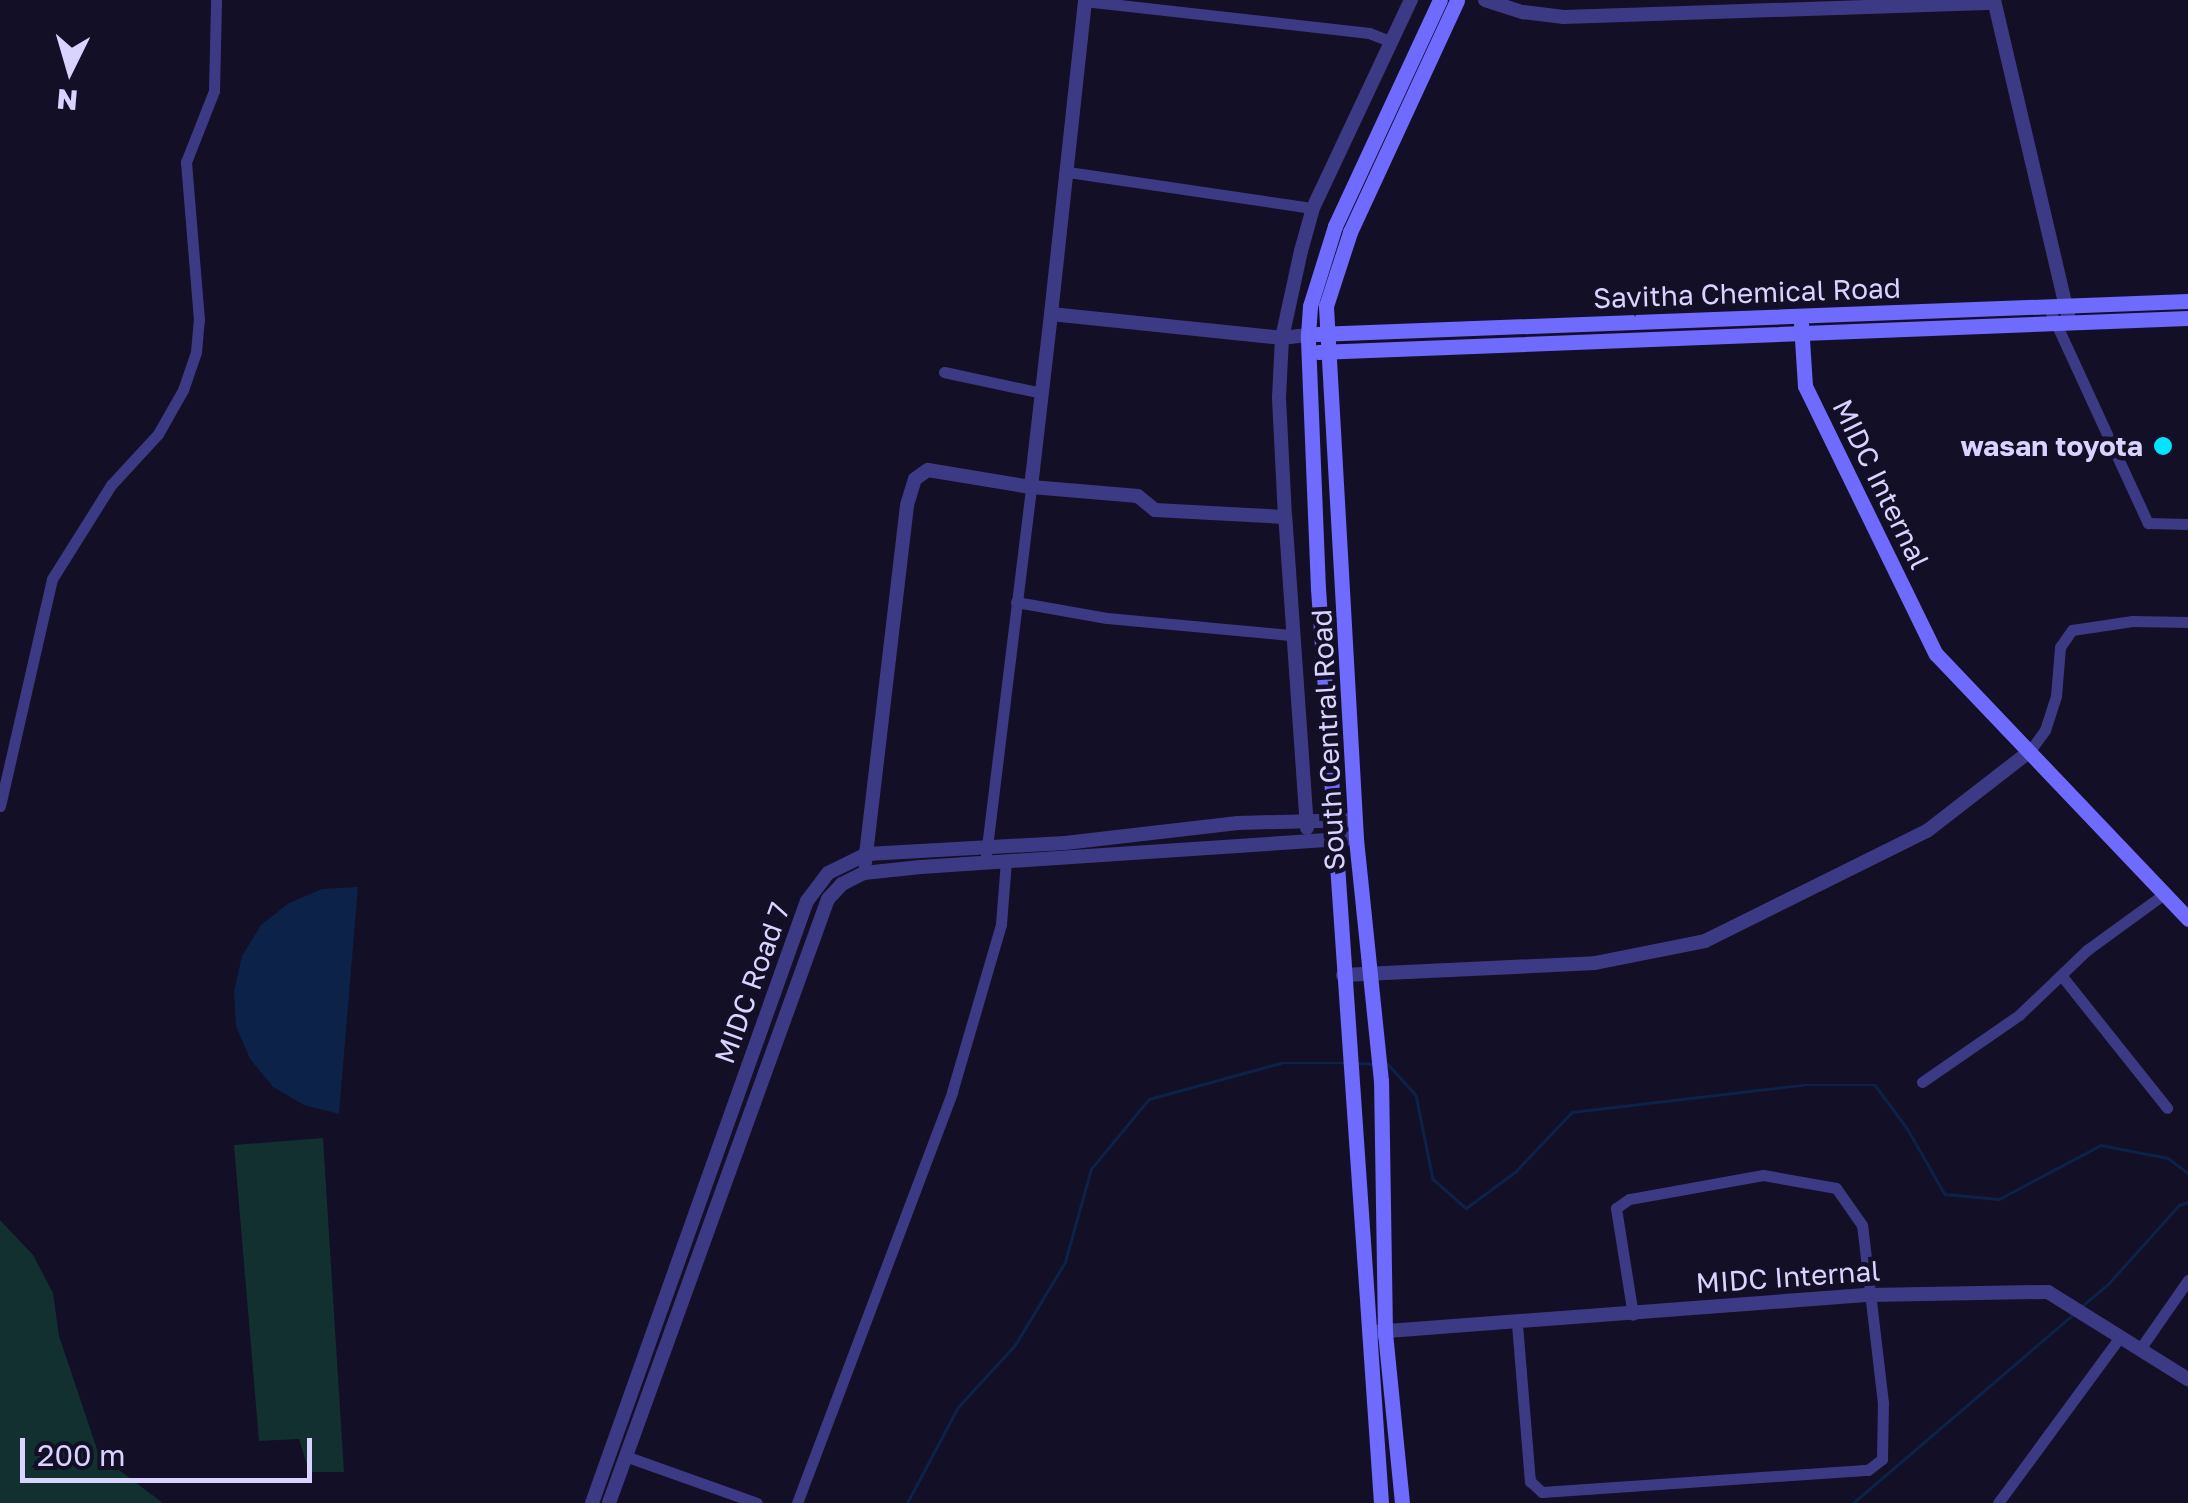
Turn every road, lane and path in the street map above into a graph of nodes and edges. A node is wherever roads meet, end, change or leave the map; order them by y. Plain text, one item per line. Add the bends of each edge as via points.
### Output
1 (216, 0) edge
2 (1084, 0) edge
3 (1411, 0) edge
4 (1440, 0) edge
5 (1458, 0) edge
6 (1485, 0) edge
7 (1994, 1) edge
8 (1390, 41) junction
9 (1068, 172) junction
10 (1313, 208) junction
11 (2188, 301) edge
12 (2056, 306) junction
13 (1050, 314) junction
14 (1801, 316) junction
15 (2188, 318) edge
16 (2063, 323) junction
17 (1802, 333) junction
18 (1308, 334) junction
19 (1326, 334) junction
20 (1282, 338) junction
21 (1309, 352) junction
22 (1326, 352) junction
23 (944, 372) dead end
24 (1042, 393) junction
25 (1031, 486) junction
26 (1285, 518) junction
27 (2188, 525) edge
28 (1016, 602) junction
29 (2188, 622) edge
30 (1292, 635) junction
31 (2029, 752) junction
32 (0, 806) edge
33 (1355, 820) junction
34 (1306, 821) junction
35 (1336, 821) junction
36 (1356, 838) junction
37 (1308, 839) junction
38 (1337, 839) junction
39 (866, 854) junction
40 (986, 856) junction
41 (1006, 862) junction
42 (864, 874) junction
43 (2164, 894) junction
44 (2188, 919) edge
45 (787, 964) junction
46 (801, 971) junction
47 (1343, 974) junction
48 (1369, 974) junction
49 (2060, 975) junction
50 (1922, 1082) dead end
51 (2167, 1108) dead end
52 (687, 1267) junction
53 (2188, 1280) edge
54 (1869, 1294) junction
55 (1633, 1315) junction
56 (1517, 1324) junction
57 (1377, 1332) junction
58 (2120, 1337) junction
59 (2140, 1350) junction
60 (2188, 1378) edge
61 (624, 1456) junction
62 (592, 1503) edge
63 (610, 1503) edge
64 (757, 1503) edge
65 (798, 1503) edge
66 (1381, 1503) edge
67 (1402, 1503) edge
68 (1998, 1503) edge

1 - 32 street via 214,91 186,162 196,352 184,390 158,434 111,485 52,579
2 - 8 street via 1368,33
2 - 9 street
3 - 8 street
4 - 18 main road, South Central Road via 1335,226
5 - 19 main road, South Central Road via 1350,232 1326,306
6 - 7 street via 1564,17
7 - 12 street
8 - 10 street
9 - 10 street
9 - 13 street
10 - 20 street
11 - 12 main road, Savitha Chemical Road
12 - 14 main road, Savitha Chemical Road
12 - 16 street
13 - 20 street
13 - 24 street
14 - 17 main road, MIDC Internal
14 - 19 main road, Savitha Chemical Road
15 - 16 main road, Savitha Chemical Road
16 - 17 main road, Savitha Chemical Road
16 - 27 street via 2148,523
17 - 22 main road, Savitha Chemical Road
17 - 31 main road, MIDC Internal via 1804,386 1936,654
18 - 19 main road, Savitha Chemical Road
18 - 20 street
18 - 21 main road, South Central Road
19 - 22 main road, South Central Road
20 - 26 street
21 - 22 main road, Savitha Chemical Road
21 - 35 main road, South Central Road
22 - 33 main road, South Central Road via 1346,588
23 - 24 street
24 - 25 street
25 - 26 street via 1138,496 1155,510
25 - 28 street
25 - 39 street via 928,470 915,479
26 - 30 street
28 - 30 street via 1107,618
28 - 40 street
29 - 31 street via 2072,630 2060,647 2046,730
30 - 34 street
31 - 43 main road, MIDC Internal
31 - 48 street via 1927,831 1705,940 1595,964
33 - 35 street, MIDC Road 7
33 - 36 main road, South Central Road
34 - 35 street, MIDC Road 7
34 - 37 street
34 - 40 street, MIDC Road 7 via 1238,823
35 - 38 main road, South Central Road
36 - 38 street, MIDC Road 7
36 - 48 main road, South Central Road
37 - 38 street, MIDC Road 7
37 - 41 street, MIDC Road 7
38 - 47 main road, South Central Road
39 - 40 street, MIDC Road 7
39 - 42 street
39 - 45 street, MIDC Road 7 via 828,873 808,901
40 - 41 street, MIDC Road 7
40 - 42 street, MIDC Road 7
41 - 65 street via 1001,924 952,1092
42 - 46 street, MIDC Road 7 via 828,899
43 - 44 main road, MIDC Internal
43 - 49 street
45 - 46 street
45 - 52 street, MIDC Road 7
46 - 52 street, MIDC Road 7
47 - 48 street
47 - 57 main road, South Central Road
48 - 57 main road, South Central Road via 1380,1064
49 - 50 street via 2019,1014
49 - 51 street
52 - 61 street, MIDC Road 7
52 - 62 street, MIDC Road 7
53 - 59 street
54 - 55 street, MIDC Internal
54 - 55 street via 1862,1225 1836,1188 1763,1175 1676,1189 1616,1208
54 - 56 street via 1882,1459 1868,1470 1542,1492 1530,1481
54 - 58 street, MIDC Internal via 2048,1292
55 - 56 street, MIDC Internal
56 - 57 street, MIDC Internal
57 - 66 main road, South Central Road
57 - 67 main road, South Central Road
58 - 59 street, MIDC Internal
58 - 68 street
59 - 60 street, MIDC Internal
61 - 63 street, MIDC Road 7
61 - 64 street

